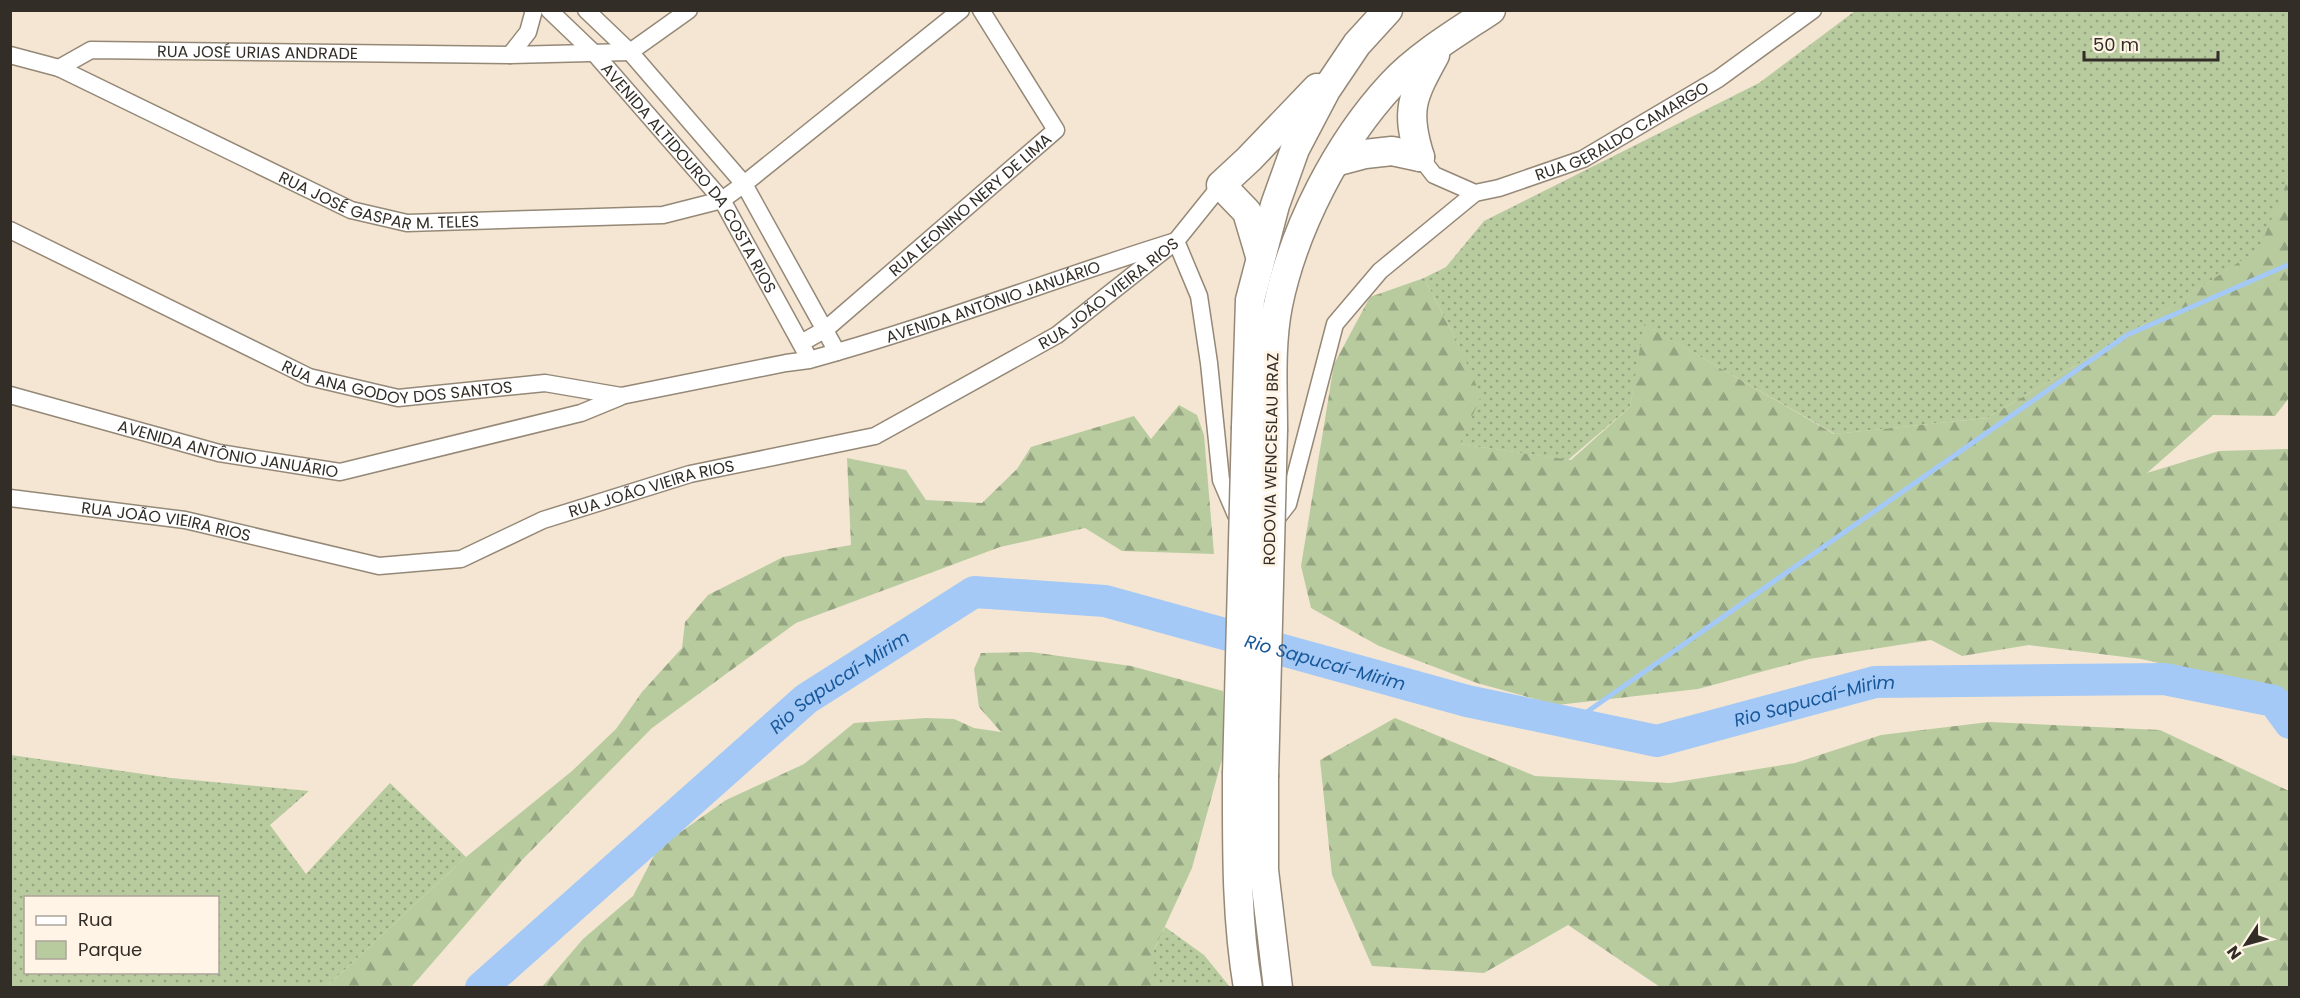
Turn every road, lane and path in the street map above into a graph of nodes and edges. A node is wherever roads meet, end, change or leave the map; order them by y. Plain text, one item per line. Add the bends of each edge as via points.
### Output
1 (534, 10) edge
2 (549, 10) edge
3 (586, 10) edge
4 (689, 10) edge
5 (961, 10) edge
6 (981, 10) edge
7 (1388, 10) edge
8 (1491, 10) edge
9 (1813, 10) edge
10 (1442, 43) junction
11 (1357, 44) junction
12 (630, 52) junction
13 (595, 54) junction
14 (10, 55) edge
15 (510, 55) junction
16 (59, 68) junction
17 (1420, 157) junction
18 (1335, 162) junction
19 (744, 184) junction
20 (1221, 185) junction
21 (1475, 193) junction
22 (722, 200) junction
23 (10, 230) edge
24 (1176, 241) junction
25 (1260, 255) junction
26 (826, 328) junction
27 (801, 343) junction
28 (837, 352) junction
29 (809, 360) junction
30 (10, 395) edge
31 (621, 396) junction
32 (1259, 428) junction
33 (10, 498) edge
34 (1250, 776) junction
35 (1248, 987) edge
36 (1278, 987) edge

1 - 15 street via 528,32
2 - 13 street, AVENIDA ALTIDOURO DA COSTA RIOS
3 - 12 street, AVENIDA ALTIDOURO DA COSTA RIOS
4 - 12 street
5 - 19 street
6 - 26 street, RUA LEONINO NERY DE LIMA via 1056,130
7 - 11 highway, RODOVIA WENCESLAU BRAZ
8 - 10 highway, RODOVIA WENCESLAU BRAZ
9 - 21 street, RUA GERALDO CAMARGO via 1718,80 1583,159
10 - 17 highway via 1417,88 1411,110
10 - 18 highway, RODOVIA WENCESLAU BRAZ via 1394,82 1360,122
11 - 20 highway
11 - 25 highway, RODOVIA WENCESLAU BRAZ via 1326,90 1295,148
12 - 13 street, RUA JOSÉ URIAS ANDRADE
12 - 19 street, AVENIDA ALTIDOURO DA COSTA RIOS
13 - 15 street, RUA JOSÉ URIAS ANDRADE
13 - 22 street, AVENIDA ALTIDOURO DA COSTA RIOS
14 - 16 street
15 - 16 street, RUA JOSÉ URIAS ANDRADE via 91,50
16 - 22 street, RUA JOSÉ GASPAR M. TELES via 351,210 407,224 663,215
17 - 18 highway via 1392,151
17 - 21 street via 1434,175
18 - 32 highway, RODOVIA WENCESLAU BRAZ via 1293,252 1278,306
19 - 22 street
19 - 26 street, AVENIDA ALTIDOURO DA COSTA RIOS
20 - 24 street, RUA JOÃO VIEIRA RIOS
20 - 25 highway via 1247,213
21 - 24 street via 1380,271 1335,324 1288,504 1277,518 1261,524 1249,524 1236,515 1221,480 1199,296
22 - 27 street, AVENIDA ALTIDOURO DA COSTA RIOS
23 - 31 street, RUA ANA GODOY DOS SANTOS via 309,377 398,398 545,383
24 - 28 street, AVENIDA ANTÔNIO JANUÁRIO
24 - 33 street, RUA JOÃO VIEIRA RIOS via 1057,335 875,436 690,474 543,520 461,559 379,566 185,520
25 - 32 highway, RODOVIA WENCESLAU BRAZ via 1250,300
26 - 27 street, RUA LEONINO NERY DE LIMA
26 - 28 street, AVENIDA ALTIDOURO DA COSTA RIOS
27 - 29 street, AVENIDA ALTIDOURO DA COSTA RIOS
28 - 29 street, AVENIDA ANTÔNIO JANUÁRIO
29 - 31 street, RUA ANA GODOY DOS SANTOS
30 - 31 street, AVENIDA ANTÔNIO JANUÁRIO via 219,453 340,472 582,413
32 - 34 highway, RODOVIA WENCESLAU BRAZ, bridge
34 - 35 highway, RODOVIA WENCESLAU BRAZ via 1238,873
34 - 36 highway, RODOVIA WENCESLAU BRAZ

